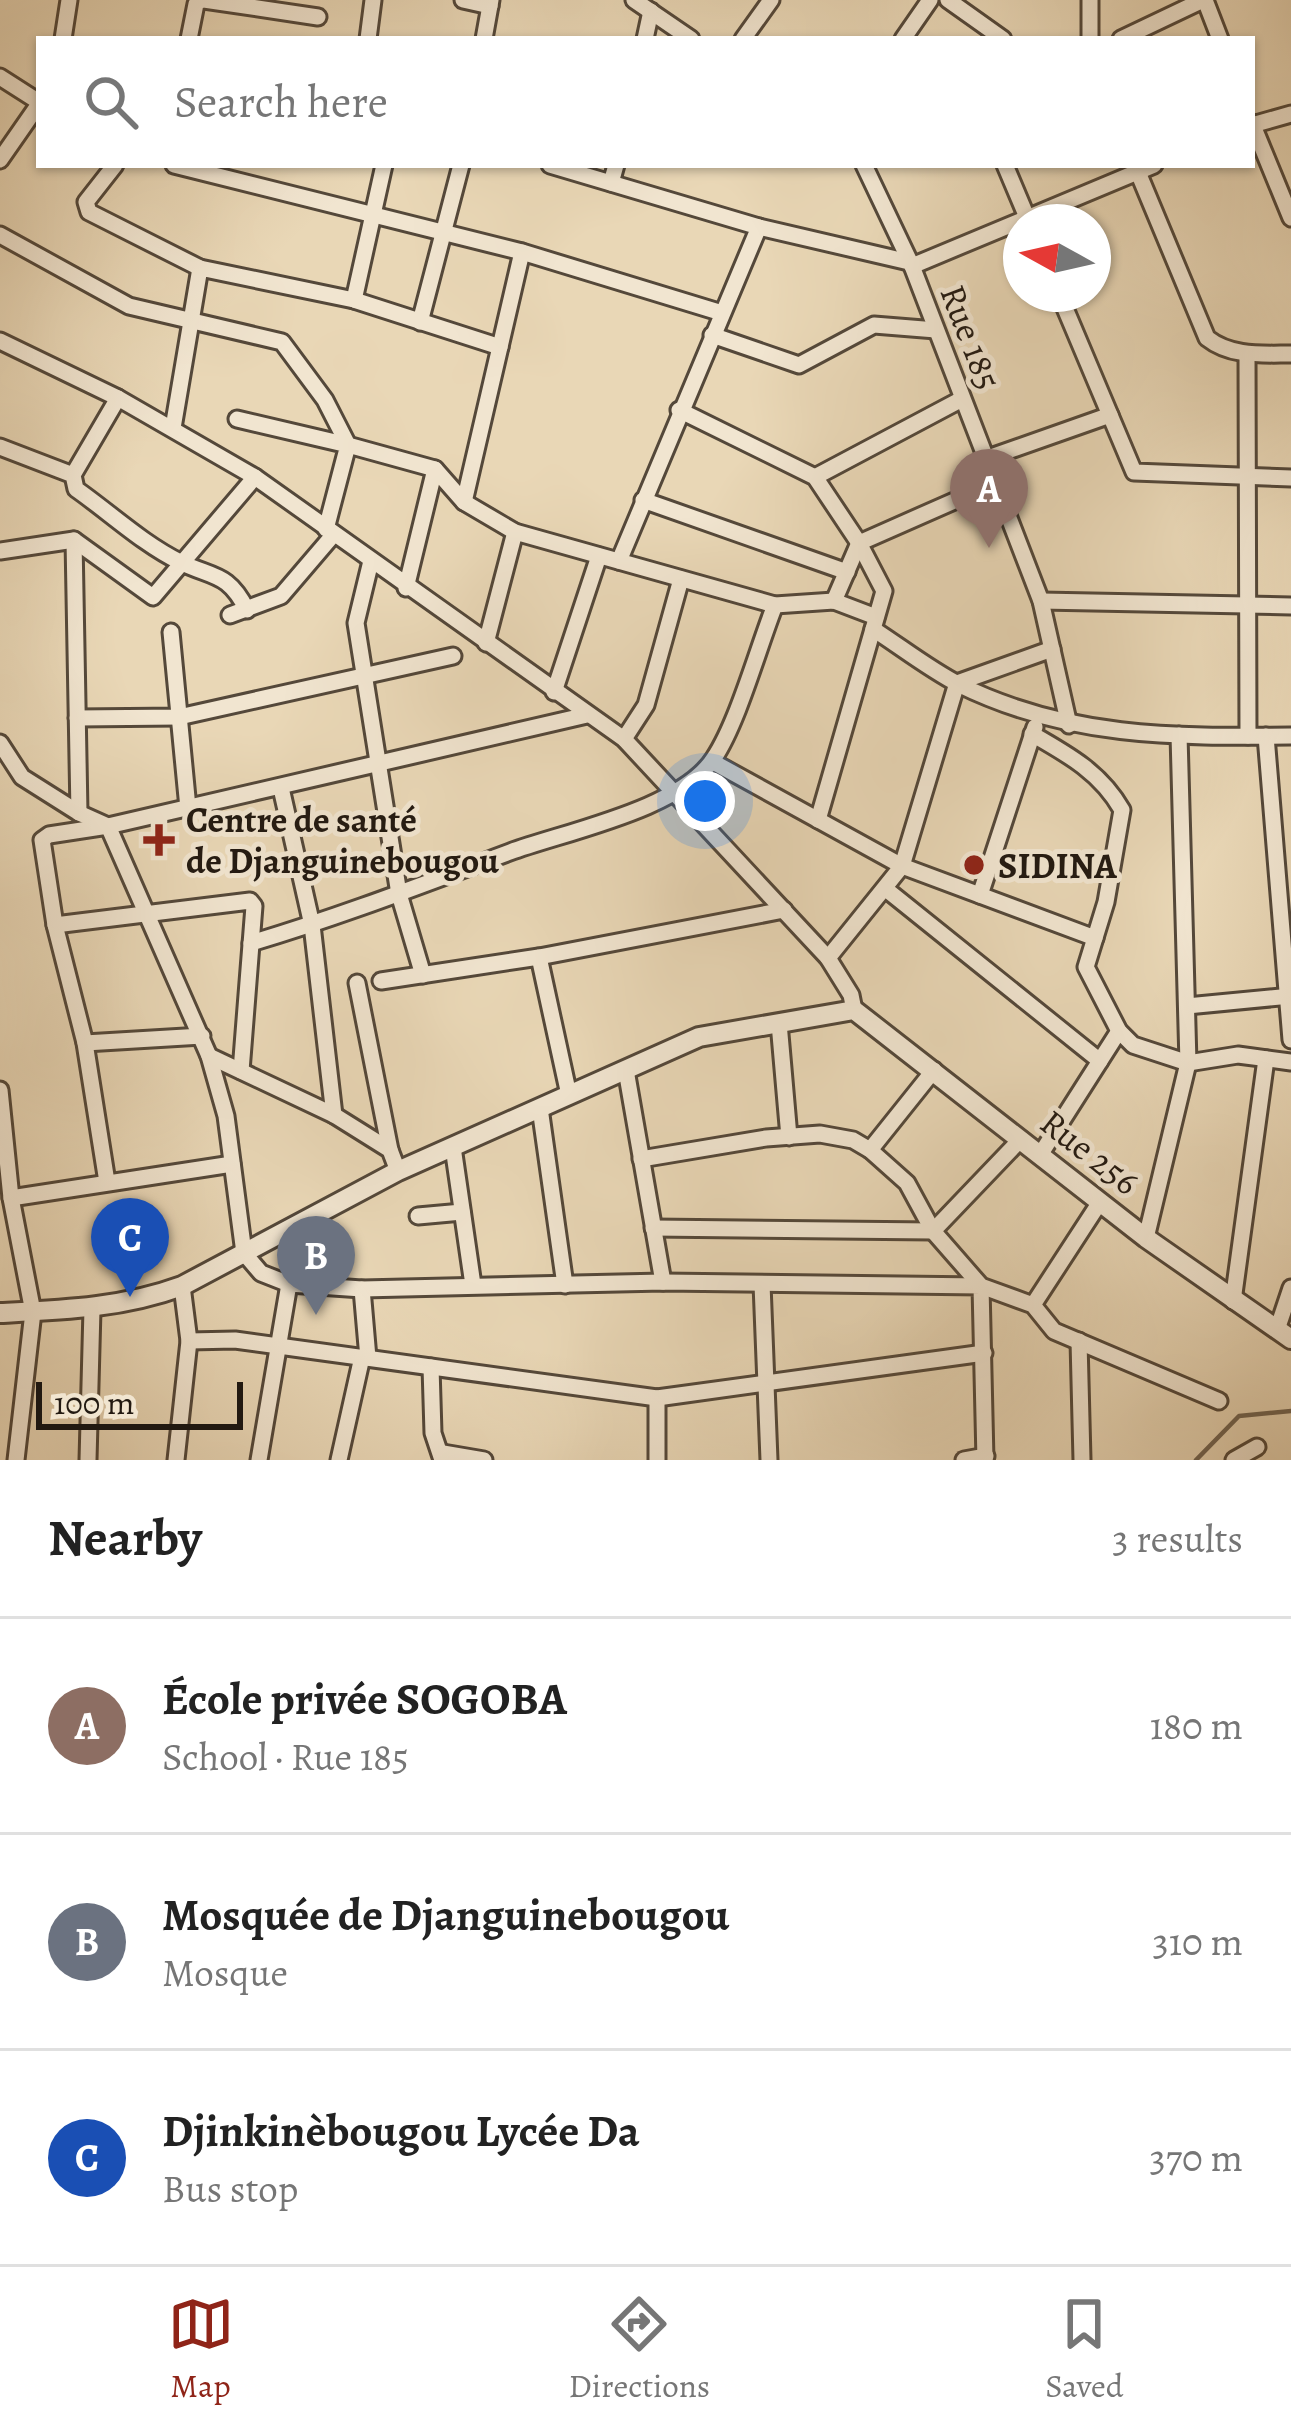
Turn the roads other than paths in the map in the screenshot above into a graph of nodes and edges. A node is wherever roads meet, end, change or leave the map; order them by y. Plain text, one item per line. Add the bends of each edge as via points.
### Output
1 (69, 0) edge
2 (202, 0) edge
3 (373, 0) edge
4 (463, 0) edge
5 (634, 0) edge
6 (771, 0) edge
7 (929, 0) edge
8 (949, 0) edge
9 (1090, 0) edge
10 (1204, 0) edge
11 (490, 3) edge
12 (651, 11) junction
13 (318, 17) dead end
14 (63, 36) edge
15 (190, 36) edge
16 (368, 36) edge
17 (484, 36) edge
18 (646, 36) edge
19 (687, 36) edge
20 (745, 36) edge
21 (905, 36) edge
22 (999, 36) edge
23 (1090, 36) edge
24 (1127, 36) edge
25 (1219, 36) edge
26 (0, 77) edge
27 (36, 101) edge
28 (36, 107) edge
29 (1291, 114) edge
30 (1255, 123) edge
31 (1255, 131) edge
32 (0, 160) edge
33 (113, 168) edge
34 (186, 168) edge
35 (383, 168) edge
36 (460, 168) edge
37 (560, 168) edge
38 (615, 168) edge
39 (865, 168) edge
40 (1006, 168) edge
41 (1140, 168) edge
42 (1142, 168) edge
43 (611, 183) junction
44 (1021, 204) edge
45 (1062, 204) edge
46 (374, 214) junction
47 (1291, 218) edge
48 (759, 227) junction
49 (1003, 229) edge
50 (442, 232) junction
51 (0, 235) edge
52 (522, 251) junction
53 (910, 264) junction
54 (200, 268) junction
55 (354, 300) junction
56 (1067, 312) edge
57 (722, 313) junction
58 (420, 322) junction
59 (191, 323) junction
60 (936, 330) junction
61 (712, 335) junction
62 (0, 341) edge
63 (500, 347) junction
64 (1291, 354) edge
65 (1247, 355) junction
66 (118, 398) junction
67 (962, 399) junction
68 (679, 410) junction
69 (1110, 416) junction
70 (237, 419) dead end
71 (173, 428) junction
72 (348, 445) junction
73 (0, 446) edge
74 (986, 459) junction
75 (435, 469) junction
76 (73, 475) junction
77 (255, 477) junction
78 (815, 477) junction
79 (1246, 477) junction
80 (1291, 478) edge
81 (995, 483) junction
82 (643, 500) junction
83 (464, 502) junction
84 (330, 532) junction
85 (514, 532) junction
86 (74, 540) junction
87 (859, 543) junction
88 (0, 551) edge
89 (599, 556) junction
90 (371, 561) junction
91 (619, 561) junction
92 (181, 563) junction
93 (847, 572) junction
94 (682, 579) junction
95 (406, 588) junction
96 (834, 601) junction
97 (1041, 601) junction
98 (775, 605) junction
99 (1245, 606) junction
100 (1291, 606) edge
101 (875, 623) junction
102 (171, 632) dead end
103 (486, 643) junction
104 (1052, 649) junction
105 (453, 656) dead end
106 (365, 677) junction
107 (957, 683) junction
108 (554, 692) junction
109 (587, 716) junction
110 (1038, 716) junction
111 (179, 717) junction
112 (76, 718) junction
113 (1069, 725) junction
114 (1032, 734) junction
115 (1179, 735) junction
116 (1248, 736) junction
117 (1266, 736) junction
118 (1291, 736) edge
119 (624, 739) junction
120 (0, 743) edge
121 (713, 762) junction
122 (381, 765) junction
123 (0, 776) edge
124 (22, 776) junction
125 (281, 788) junction
126 (673, 792) junction
127 (188, 808) junction
128 (79, 813) junction
129 (818, 820) junction
130 (108, 826) junction
131 (1283, 849) edge
132 (902, 866) junction
133 (887, 890) junction
134 (399, 894) junction
135 (980, 895) junction
136 (784, 910) junction
137 (144, 914) junction
138 (56, 925) junction
139 (312, 925) junction
140 (1095, 938) junction
141 (251, 943) junction
142 (539, 957) junction
143 (829, 958) junction
144 (423, 975) junction
145 (382, 981) dead end
146 (357, 983) dead end
147 (1289, 997) edge
148 (1187, 1006) junction
149 (854, 1010) junction
150 (779, 1023) junction
151 (1119, 1031) junction
152 (202, 1036) junction
153 (1291, 1040) edge
154 (85, 1043) junction
155 (209, 1056) junction
156 (1266, 1059) junction
157 (1100, 1060) junction
158 (1291, 1063) edge
159 (1189, 1064) junction
160 (626, 1070) junction
161 (934, 1070) junction
162 (241, 1071) junction
163 (0, 1090) edge
164 (568, 1095) junction
165 (540, 1108) junction
166 (334, 1115) junction
167 (789, 1137) junction
168 (1021, 1139) junction
169 (453, 1147) junction
170 (390, 1150) junction
171 (870, 1150) junction
172 (1040, 1155) junction
173 (641, 1159) junction
174 (232, 1164) junction
175 (398, 1171) junction
176 (107, 1182) junction
177 (11, 1198) junction
178 (1100, 1202) junction
179 (462, 1212) junction
180 (418, 1216) dead end
181 (653, 1228) junction
182 (933, 1231) junction
183 (1146, 1238) junction
184 (244, 1253) junction
185 (663, 1282) junction
186 (289, 1284) junction
187 (762, 1284) junction
188 (473, 1285) junction
189 (565, 1285) junction
190 (182, 1286) junction
191 (981, 1286) junction
192 (362, 1288) junction
193 (1291, 1288) edge
194 (1233, 1301) junction
195 (1033, 1305) junction
196 (92, 1309) junction
197 (32, 1312) junction
198 (0, 1313) edge
199 (1284, 1335) edge
200 (188, 1341) junction
201 (1079, 1341) junction
202 (279, 1346) junction
203 (984, 1353) junction
204 (365, 1358) junction
205 (431, 1367) junction
206 (766, 1386) junction
207 (657, 1398) junction
208 (1219, 1401) dead end
209 (1257, 1447) dead end
210 (442, 1457) edge
211 (986, 1458) edge
212 (16, 1460) edge
213 (88, 1460) edge
214 (176, 1460) edge
215 (259, 1460) edge
216 (339, 1460) edge
217 (484, 1460) edge
218 (657, 1460) edge
219 (769, 1460) edge
220 (964, 1460) edge
221 (1082, 1460) edge
222 (1234, 1460) edge

1 - 14 street
2 - 13 street
2 - 15 street
3 - 16 street
4 - 11 street
5 - 12 street
6 - 20 street
7 - 21 street
8 - 22 street
9 - 23 street
10 - 24 street
10 - 25 street
11 - 17 street
12 - 18 street
12 - 19 street
26 - 27 street
28 - 32 street
29 - 30 street
31 - 47 street
33 - 54 street via 86,202 89,212
34 - 46 street
35 - 46 street
36 - 50 street
37 - 43 street
38 - 43 street
39 - 53 street, Rue 185
40 - 44 street
41 - 45 street
42 - 65 street via 1207,338
43 - 48 street
46 - 50 street
46 - 55 street
48 - 53 street
48 - 57 street
49 - 53 street
50 - 52 street
50 - 58 street
51 - 59 street via 129,306
52 - 57 street
52 - 63 street
53 - 60 street, Rue 185
54 - 55 street
54 - 59 street
55 - 58 street
56 - 69 street
57 - 61 street
58 - 63 street
59 - 71 street
59 - 72 street via 282,342
60 - 61 street via 874,325 799,364
60 - 67 street, Rue 185
61 - 68 street
62 - 66 street
63 - 83 street
64 - 65 street
65 - 79 street
66 - 71 street
66 - 76 street
67 - 74 street, Rue 185
67 - 78 street
68 - 78 street
68 - 82 street
69 - 74 street
69 - 79 street via 1137,473
70 - 72 street
71 - 77 street
72 - 75 street
72 - 84 street
73 - 76 street
74 - 81 street, Rue 185
75 - 83 street
75 - 95 street
76 - 92 street via 76,489
77 - 84 street
77 - 92 street
78 - 87 street
79 - 80 street
79 - 99 street
81 - 87 street
81 - 97 street, Rue 185
82 - 91 street
82 - 93 street
83 - 85 street
84 - 90 street
84 - 92 street via 280,596 239,612 236,588
85 - 89 street
85 - 103 street
86 - 88 street
86 - 92 street via 149,596
86 - 112 street
87 - 93 street
87 - 101 street via 884,591
89 - 91 street
89 - 108 street
90 - 95 street
90 - 106 street via 356,623
91 - 94 street
93 - 96 street
94 - 98 street
94 - 119 street via 646,705
95 - 103 street
96 - 98 street
96 - 101 street
97 - 99 street
97 - 104 street, Rue 185
98 - 121 street
99 - 100 street
99 - 116 street
101 - 107 street
101 - 129 street
102 - 111 street
103 - 108 street
104 - 107 street
104 - 113 street, Rue 185
105 - 106 street
106 - 111 street
106 - 122 street
107 - 110 street
107 - 132 street
108 - 109 street
109 - 119 street
109 - 122 street
110 - 113 street
110 - 114 street
111 - 112 street
111 - 127 street
112 - 128 street
113 - 115 street
114 - 135 street
114 - 140 street via 1080,760 1123,810
115 - 116 street
115 - 148 street
116 - 117 street
117 - 118 street
117 - 131 street
119 - 126 street
120 - 124 street
121 - 126 street
121 - 129 street
122 - 125 street
122 - 134 street
123 - 124 street
124 - 128 street
125 - 127 street
125 - 139 street
126 - 134 street via 625,817
126 - 136 street
127 - 130 street
128 - 130 street
129 - 132 street
130 - 137 street
130 - 138 street via 42,840
131 - 147 street
132 - 133 street
132 - 135 street
133 - 143 street
133 - 157 street
134 - 139 street
134 - 144 street
135 - 140 street
136 - 142 street
136 - 143 street
137 - 138 street
137 - 141 street via 250,901
137 - 152 street
138 - 154 street
139 - 141 street
139 - 166 street
140 - 151 street via 1086,967
141 - 162 street
142 - 144 street
142 - 164 street
143 - 149 street
144 - 145 street
146 - 170 street
147 - 148 street
147 - 153 street
148 - 159 street
149 - 150 street
149 - 161 street, Rue 256
150 - 160 street via 699,1037
150 - 167 street
151 - 157 street
151 - 159 street via 1133,1045
152 - 154 street
152 - 155 street
154 - 176 street
155 - 162 street
155 - 174 street
156 - 158 street
156 - 159 street
156 - 194 street
157 - 172 street
159 - 183 street
160 - 164 street
160 - 173 street
161 - 168 street, Rue 256
161 - 171 street
162 - 166 street
163 - 177 street
164 - 165 street
165 - 169 street
165 - 189 street
166 - 170 street
167 - 171 street via 820,1134
167 - 173 street
168 - 172 street, Rue 256
168 - 182 street
169 - 175 street
169 - 179 street
170 - 175 street
171 - 182 street via 907,1183
172 - 178 street, Rue 256
173 - 181 street
174 - 176 street
174 - 184 street
175 - 184 street
176 - 177 street
177 - 197 street
178 - 183 street, Rue 256
178 - 195 street
179 - 180 street
179 - 188 street
181 - 182 street
181 - 185 street
182 - 191 street
183 - 194 street, Rue 256
184 - 186 street via 261,1273
184 - 190 street
185 - 187 street
185 - 189 street
186 - 192 street
186 - 202 street
187 - 191 street
187 - 206 street
188 - 189 street
188 - 192 street
190 - 196 street
190 - 200 street
191 - 195 street
191 - 203 street
192 - 204 street
193 - 199 street
194 - 199 street, Rue 256
195 - 201 street via 1054,1331
196 - 197 street
196 - 213 street
197 - 198 street
197 - 212 street
200 - 202 street
200 - 214 street
201 - 208 street
201 - 221 street
202 - 204 street
202 - 215 street
203 - 206 street
203 - 211 street
204 - 205 street
204 - 216 street
205 - 207 street
205 - 210 street via 433,1433
206 - 207 street
206 - 219 street
207 - 218 street
209 - 222 street
210 - 217 street
211 - 220 street

